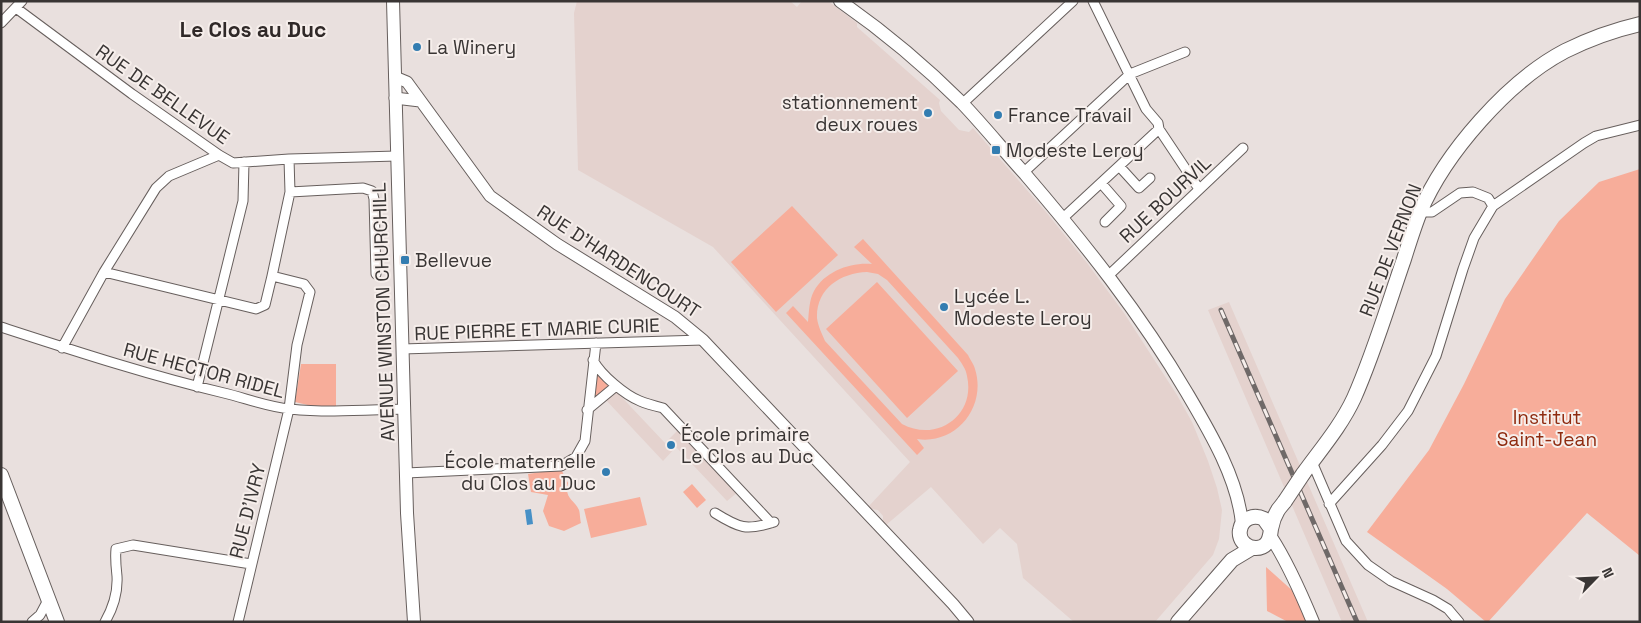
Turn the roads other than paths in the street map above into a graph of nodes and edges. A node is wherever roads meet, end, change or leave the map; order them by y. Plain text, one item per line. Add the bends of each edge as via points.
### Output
1 (392, 1) edge
2 (840, 1) edge
3 (1073, 1) edge
4 (1093, 1) edge
5 (19, 4) edge
6 (1, 23) edge
7 (1640, 24) edge
8 (1185, 52) dead end
9 (1130, 74) junction
10 (395, 77) junction
11 (395, 98) junction
12 (420, 101) junction
13 (962, 104) junction
14 (1640, 125) edge
15 (1159, 129) junction
16 (1243, 148) dead end
17 (218, 155) junction
18 (397, 156) junction
19 (289, 159) junction
20 (244, 162) junction
21 (1119, 166) junction
22 (1023, 172) junction
23 (1150, 178) dead end
24 (1101, 183) junction
25 (1198, 189) junction
26 (290, 192) junction
27 (1493, 206) junction
28 (1420, 212) junction
29 (1063, 218) junction
30 (1105, 222) dead end
31 (104, 272) junction
32 (376, 274) dead end
33 (1108, 274) junction
34 (272, 276) junction
35 (218, 300) junction
36 (1, 327) edge
37 (703, 340) junction
38 (596, 343) junction
39 (62, 348) junction
40 (402, 349) junction
41 (593, 360) junction
42 (616, 386) junction
43 (197, 387) junction
44 (289, 409) junction
45 (404, 409) junction
46 (587, 410) junction
47 (1312, 462) junction
48 (406, 472) junction
49 (1, 475) edge
50 (1329, 504) junction
51 (1282, 505) junction
52 (715, 513) dead end
53 (1249, 524) junction
54 (1271, 533) junction
55 (1256, 548) junction
56 (1232, 560) junction
57 (251, 564) junction
58 (1289, 570) junction
59 (48, 600) junction
60 (966, 621) edge
61 (32, 622) edge
62 (57, 622) edge
63 (105, 622) edge
64 (238, 622) edge
65 (414, 622) edge
66 (1178, 622) edge
67 (1314, 622) edge
68 (1459, 622) edge

1 - 10 main road, AVENUE WINSTON CHURCHILL
2 - 13 main road via 923,66
3 - 13 street
4 - 9 street
5 - 6 street
5 - 17 street, RUE DE BELLEVUE via 132,94
7 - 28 main road, RUE DE VERNON via 1606,33 1564,52 1523,80 1486,115 1455,152
8 - 9 street
9 - 15 street
9 - 22 street
10 - 11 main road, AVENUE WINSTON CHURCHILL
10 - 12 street, RUE D'HARDENCOURT via 407,82
11 - 12 street
11 - 18 main road, AVENUE WINSTON CHURCHILL
12 - 37 street, RUE D'HARDENCOURT via 490,196 557,244 675,317
13 - 22 main road
14 - 27 street via 1590,139
15 - 21 street
15 - 25 street
16 - 25 street, RUE BOURVIL
17 - 20 street, RUE DE BELLEVUE via 233,163
17 - 31 street via 169,176 156,188
18 - 19 street, RUE DE BELLEVUE
18 - 40 main road, AVENUE WINSTON CHURCHILL
19 - 20 street, RUE DE BELLEVUE
19 - 26 street
20 - 35 street via 243,201
21 - 23 street via 1139,188
21 - 24 street
22 - 29 main road
24 - 29 street
24 - 30 street via 1121,206
25 - 33 street, RUE BOURVIL
26 - 32 street via 363,188 372,191
26 - 34 street
27 - 28 street via 1488,198 1473,192 1460,193 1432,212
27 - 50 street via 1474,238 1436,356 1408,411
28 - 47 main road, RUE DE VERNON via 1353,400
29 - 33 main road
31 - 35 street
31 - 39 street
33 - 53 main road via 1170,365 1214,440
34 - 35 street via 265,305 256,309
34 - 44 street, RUE D'IVRY via 304,284 310,292
35 - 43 street
36 - 39 street, RUE HECTOR RIDEL
37 - 38 street, RUE PIERRE ET MARIE CURIE
37 - 60 street, RUE D'HARDENCOURT
38 - 40 street, RUE PIERRE ET MARIE CURIE
38 - 41 street
39 - 43 street, RUE HECTOR RIDEL
40 - 45 main road, AVENUE WINSTON CHURCHILL
41 - 42 street
41 - 46 street
42 - 46 street
42 - 52 street via 639,401 663,408 772,522 750,527 735,526
43 - 44 street, RUE HECTOR RIDEL
44 - 45 street, RUE HECTOR RIDEL
44 - 57 street, RUE D'IVRY
45 - 48 main road, AVENUE WINSTON CHURCHILL
46 - 48 street via 585,441 576,457 561,466
47 - 50 street
47 - 51 main road, RUE DE VERNON, bridge
48 - 65 main road, AVENUE WINSTON CHURCHILL
49 - 59 main road
50 - 68 street via 1346,541 1368,565 1391,581 1448,609
51 - 53 main road
51 - 54 main road, RUE DE VERNON
53 - 54 main road via 1267,522
53 - 55 main road via 1245,544
53 - 56 main road
54 - 55 main road via 1265,545
54 - 58 main road
55 - 56 main road
55 - 58 main road via 1272,555
56 - 66 main road
57 - 63 street via 133,545 116,549 115,598
57 - 64 street, RUE D'IVRY
58 - 67 main road
59 - 61 street
59 - 62 main road

